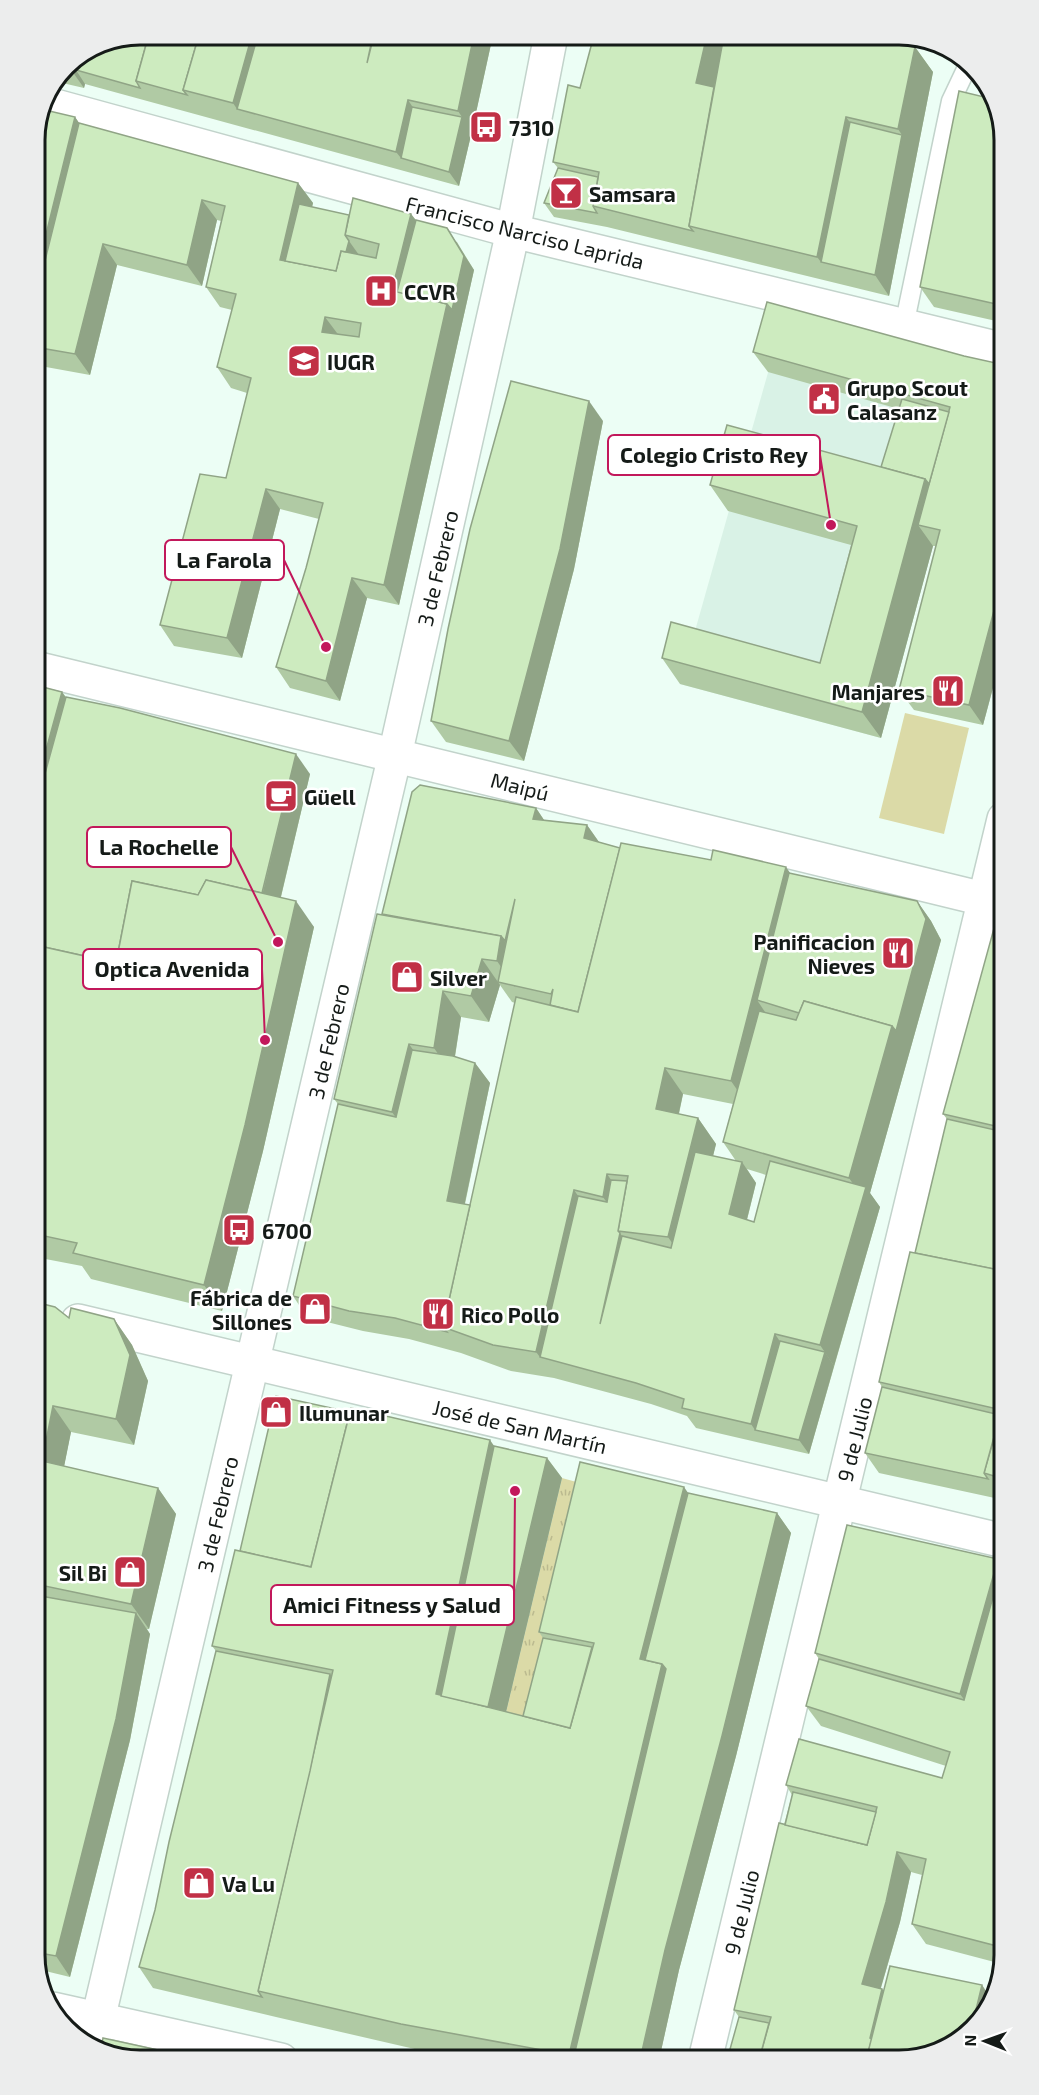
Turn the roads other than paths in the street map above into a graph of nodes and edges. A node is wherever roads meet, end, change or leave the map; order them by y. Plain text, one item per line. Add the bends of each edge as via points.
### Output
1 (549, 45) edge
2 (965, 72) edge
3 (52, 105) edge
4 (513, 231) junction
5 (904, 326) junction
6 (994, 347) edge
7 (45, 670) edge
8 (395, 755) junction
9 (994, 902) edge
10 (994, 906) edge
11 (46, 1313) edge
12 (253, 1362) junction
13 (839, 1502) junction
14 (994, 1538) edge
15 (69, 2018) edge
16 (95, 2032) edge
17 (215, 2050) edge
18 (707, 2050) edge

1 - 4 street, 3 de Febrero
2 - 5 lane via 951,101
3 - 4 street, Francisco Narciso Laprida
4 - 5 street, Francisco Narciso Laprida
4 - 8 street, 3 de Febrero
5 - 6 street, Francisco Narciso Laprida
7 - 8 street, Maipú
8 - 9 street, Maipú
8 - 12 street, 3 de Febrero
10 - 13 street, 9 de Julio
11 - 12 street, José de San Martín
12 - 13 street, José de San Martín
12 - 16 street, 3 de Febrero
13 - 14 street, José de San Martín
13 - 18 street, 9 de Julio
15 - 16 street
16 - 17 street

